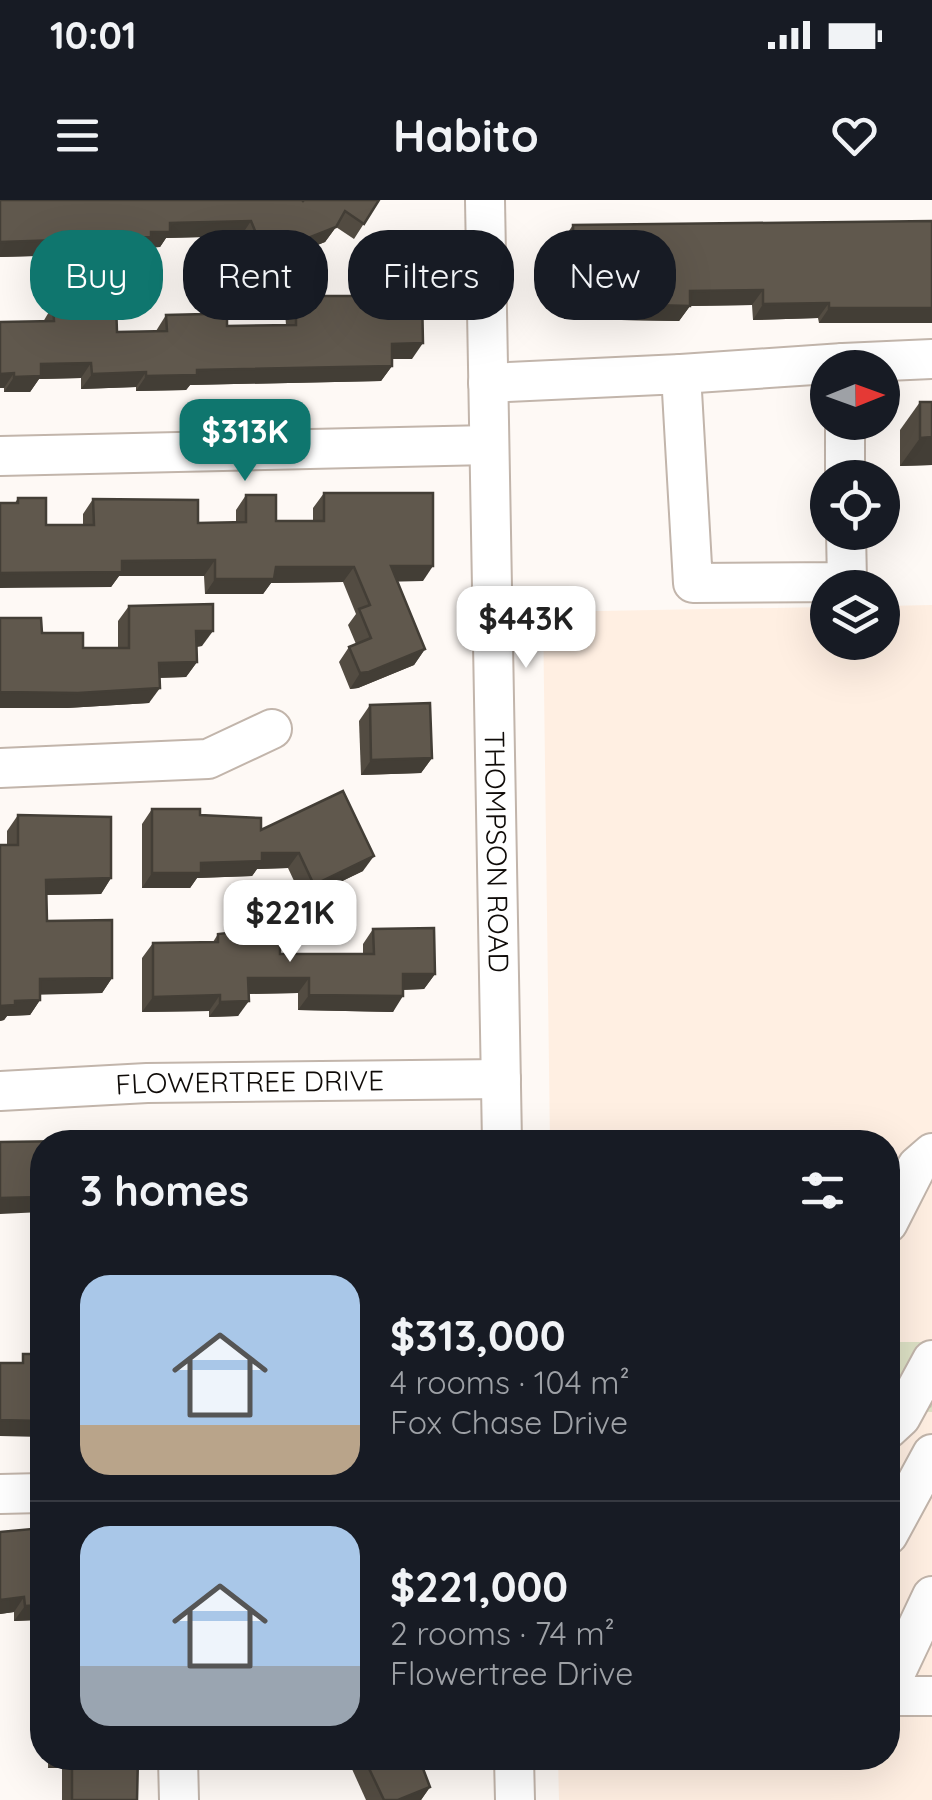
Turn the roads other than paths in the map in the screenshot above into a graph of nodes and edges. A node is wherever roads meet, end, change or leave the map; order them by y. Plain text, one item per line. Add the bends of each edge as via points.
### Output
1 (485, 200) edge
2 (932, 359) edge
3 (900, 361) edge
4 (810, 367) edge
5 (681, 374) junction
6 (488, 383) junction
7 (488, 445) junction
8 (0, 456) edge
9 (846, 550) edge
10 (272, 730) dead end
11 (0, 768) edge
12 (500, 1079) junction
13 (0, 1090) edge
14 (502, 1130) edge
15 (932, 1153) edge
16 (900, 1199) edge
17 (932, 1360) edge
18 (900, 1418) edge
19 (932, 1454) edge
20 (30, 1493) edge
21 (0, 1494) edge
22 (900, 1514) edge
23 (932, 1596) edge
24 (900, 1667) edge
25 (900, 1694) edge
26 (932, 1696) edge
27 (178, 1770) edge
28 (514, 1770) edge
29 (179, 1800) edge
30 (515, 1800) edge

1 - 6 street, THOMPSON ROAD
2 - 3 street
4 - 5 street
5 - 6 street
5 - 9 street via 693,583 847,582
6 - 7 street, THOMPSON ROAD
7 - 8 street
7 - 12 street, THOMPSON ROAD
10 - 11 street via 208,759
12 - 13 street, FLOWERTREE DRIVE
12 - 14 street, THOMPSON ROAD
15 - 16 street
17 - 18 street
19 - 22 street
20 - 21 street
23 - 24 street
25 - 26 street
27 - 29 street
28 - 30 street

